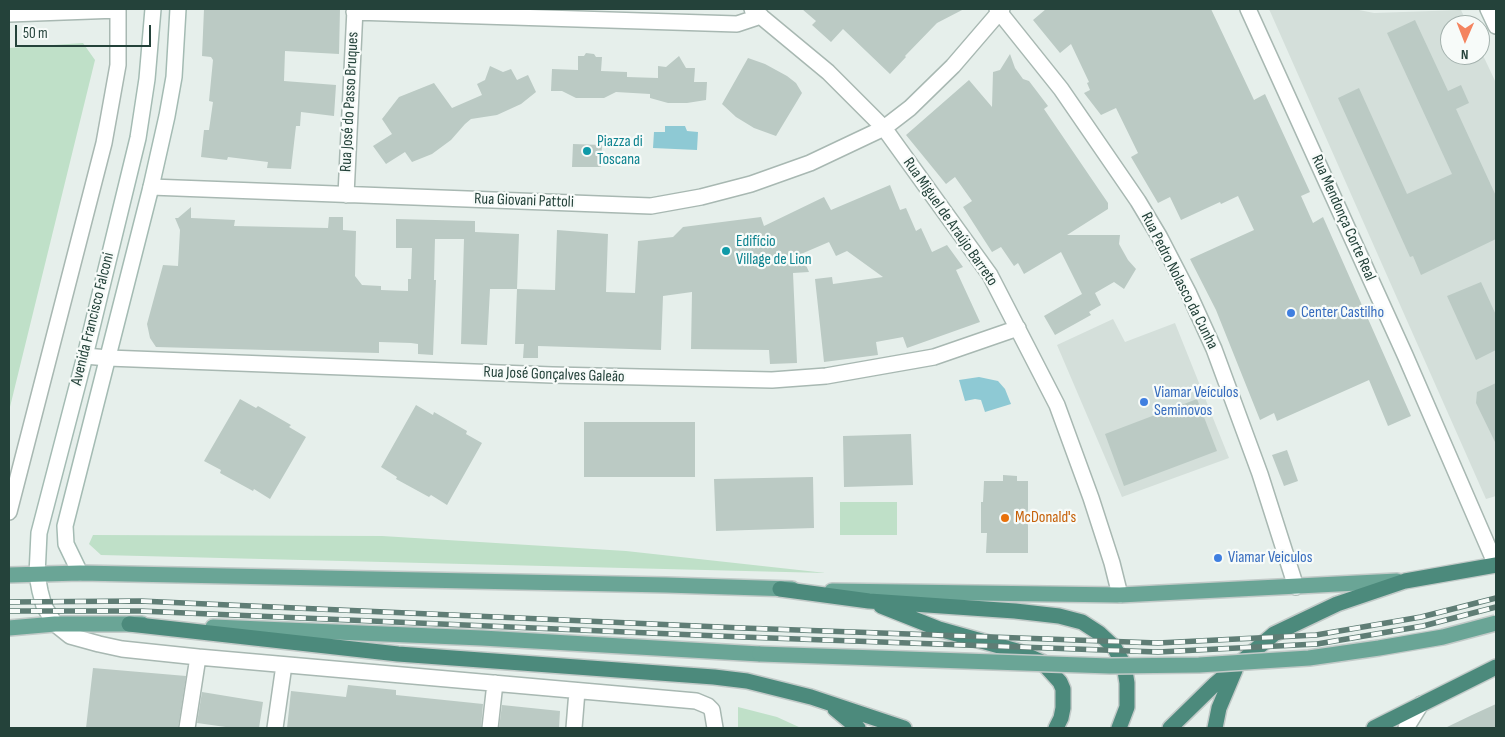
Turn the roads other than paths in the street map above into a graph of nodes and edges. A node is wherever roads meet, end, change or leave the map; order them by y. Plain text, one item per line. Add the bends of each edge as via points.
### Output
1 (153, 9) edge
2 (178, 9) edge
3 (1248, 9) edge
4 (1488, 9) edge
5 (118, 10) edge
6 (1000, 10) edge
7 (354, 11) edge
8 (756, 12) edge
9 (9, 14) edge
10 (1496, 26) edge
11 (884, 128) junction
12 (151, 187) junction
13 (346, 195) junction
14 (1018, 328) junction
15 (85, 356) junction
16 (108, 358) junction
17 (9, 512) edge
18 (1496, 565) edge
19 (80, 573) junction
20 (9, 575) edge
21 (37, 575) junction
22 (1405, 581) junction
23 (1296, 587) junction
24 (780, 589) junction
25 (1120, 595) junction
26 (869, 601) junction
27 (1496, 623) edge
28 (55, 624) junction
29 (129, 624) junction
30 (9, 628) edge
31 (198, 657) junction
32 (284, 665) junction
33 (1237, 666) junction
34 (1496, 667) edge
35 (496, 684) junction
36 (577, 691) junction
37 (828, 703) junction
38 (1421, 704) junction
39 (714, 723) edge
40 (188, 728) edge
41 (274, 728) edge
42 (490, 728) edge
43 (574, 728) edge
44 (858, 728) edge
45 (904, 728) edge
46 (1056, 728) edge
47 (1119, 728) edge
48 (1170, 728) edge
49 (1214, 728) edge
50 (1374, 728) edge
51 (1406, 728) edge

1 - 15 street, Avenida Francisco Falconi via 138,138
2 - 12 street, Avenida Francisco Falconi via 174,77
3 - 18 street, Rua Mendonça Corte Real
4 - 10 street
5 - 9 street
5 - 17 street, Avenida Francisco Falconi via 118,65 104,143
6 - 11 street, Rua Giovani Pattoli via 953,66 910,108
6 - 23 street, Rua Pedro Nolasco da Cunha via 1061,89 1138,201 1189,294 1214,349 1260,474
7 - 8 street via 738,24
7 - 13 street, Rua José do Passo Bruques
8 - 11 street, Rua Miguel de Araújo Barreto via 828,72
11 - 13 street, Rua Giovani Pattoli via 810,163 751,184 702,198 651,206
11 - 14 street, Rua Miguel de Araújo Barreto via 990,275
12 - 13 street, Rua Giovani Pattoli
12 - 16 street, Avenida Francisco Falconi
14 - 16 street, Rua José Gonçalves Galeão via 934,356 826,376 772,380
14 - 25 street, Rua Miguel de Araújo Barreto via 1057,405 1091,498
15 - 16 street, Rua José Gonçalves Galeão
15 - 21 street, Avenida Francisco Falconi via 38,533
16 - 19 street, Avenida Francisco Falconi via 65,526 66,544
18 - 22 highway
19 - 21 main road
19 - 24 main road
20 - 21 main road
21 - 28 street, Avenida Francisco Falconi via 44,606
22 - 23 main road
22 - 33 highway via 1337,604 1274,634
23 - 25 main road
24 - 25 main road
24 - 26 highway
26 - 46 highway via 939,629 1017,651 1042,662 1063,689 1063,708
26 - 47 highway via 1015,611 1082,622 1114,647 1124,665 1127,708
27 - 29 main road, bridge via 1444,637 1309,658 1199,665 1110,666 760,654 482,638
28 - 29 main road
28 - 30 main road
28 - 31 street via 70,636 99,644
29 - 37 highway via 398,654 722,678 780,688
31 - 32 street
31 - 40 street
32 - 35 street
32 - 41 street
33 - 48 highway
33 - 49 highway
34 - 38 highway
35 - 36 street
35 - 42 street
36 - 39 street via 696,701 708,706
36 - 43 street
37 - 44 highway
37 - 45 highway
38 - 50 highway
38 - 51 street

